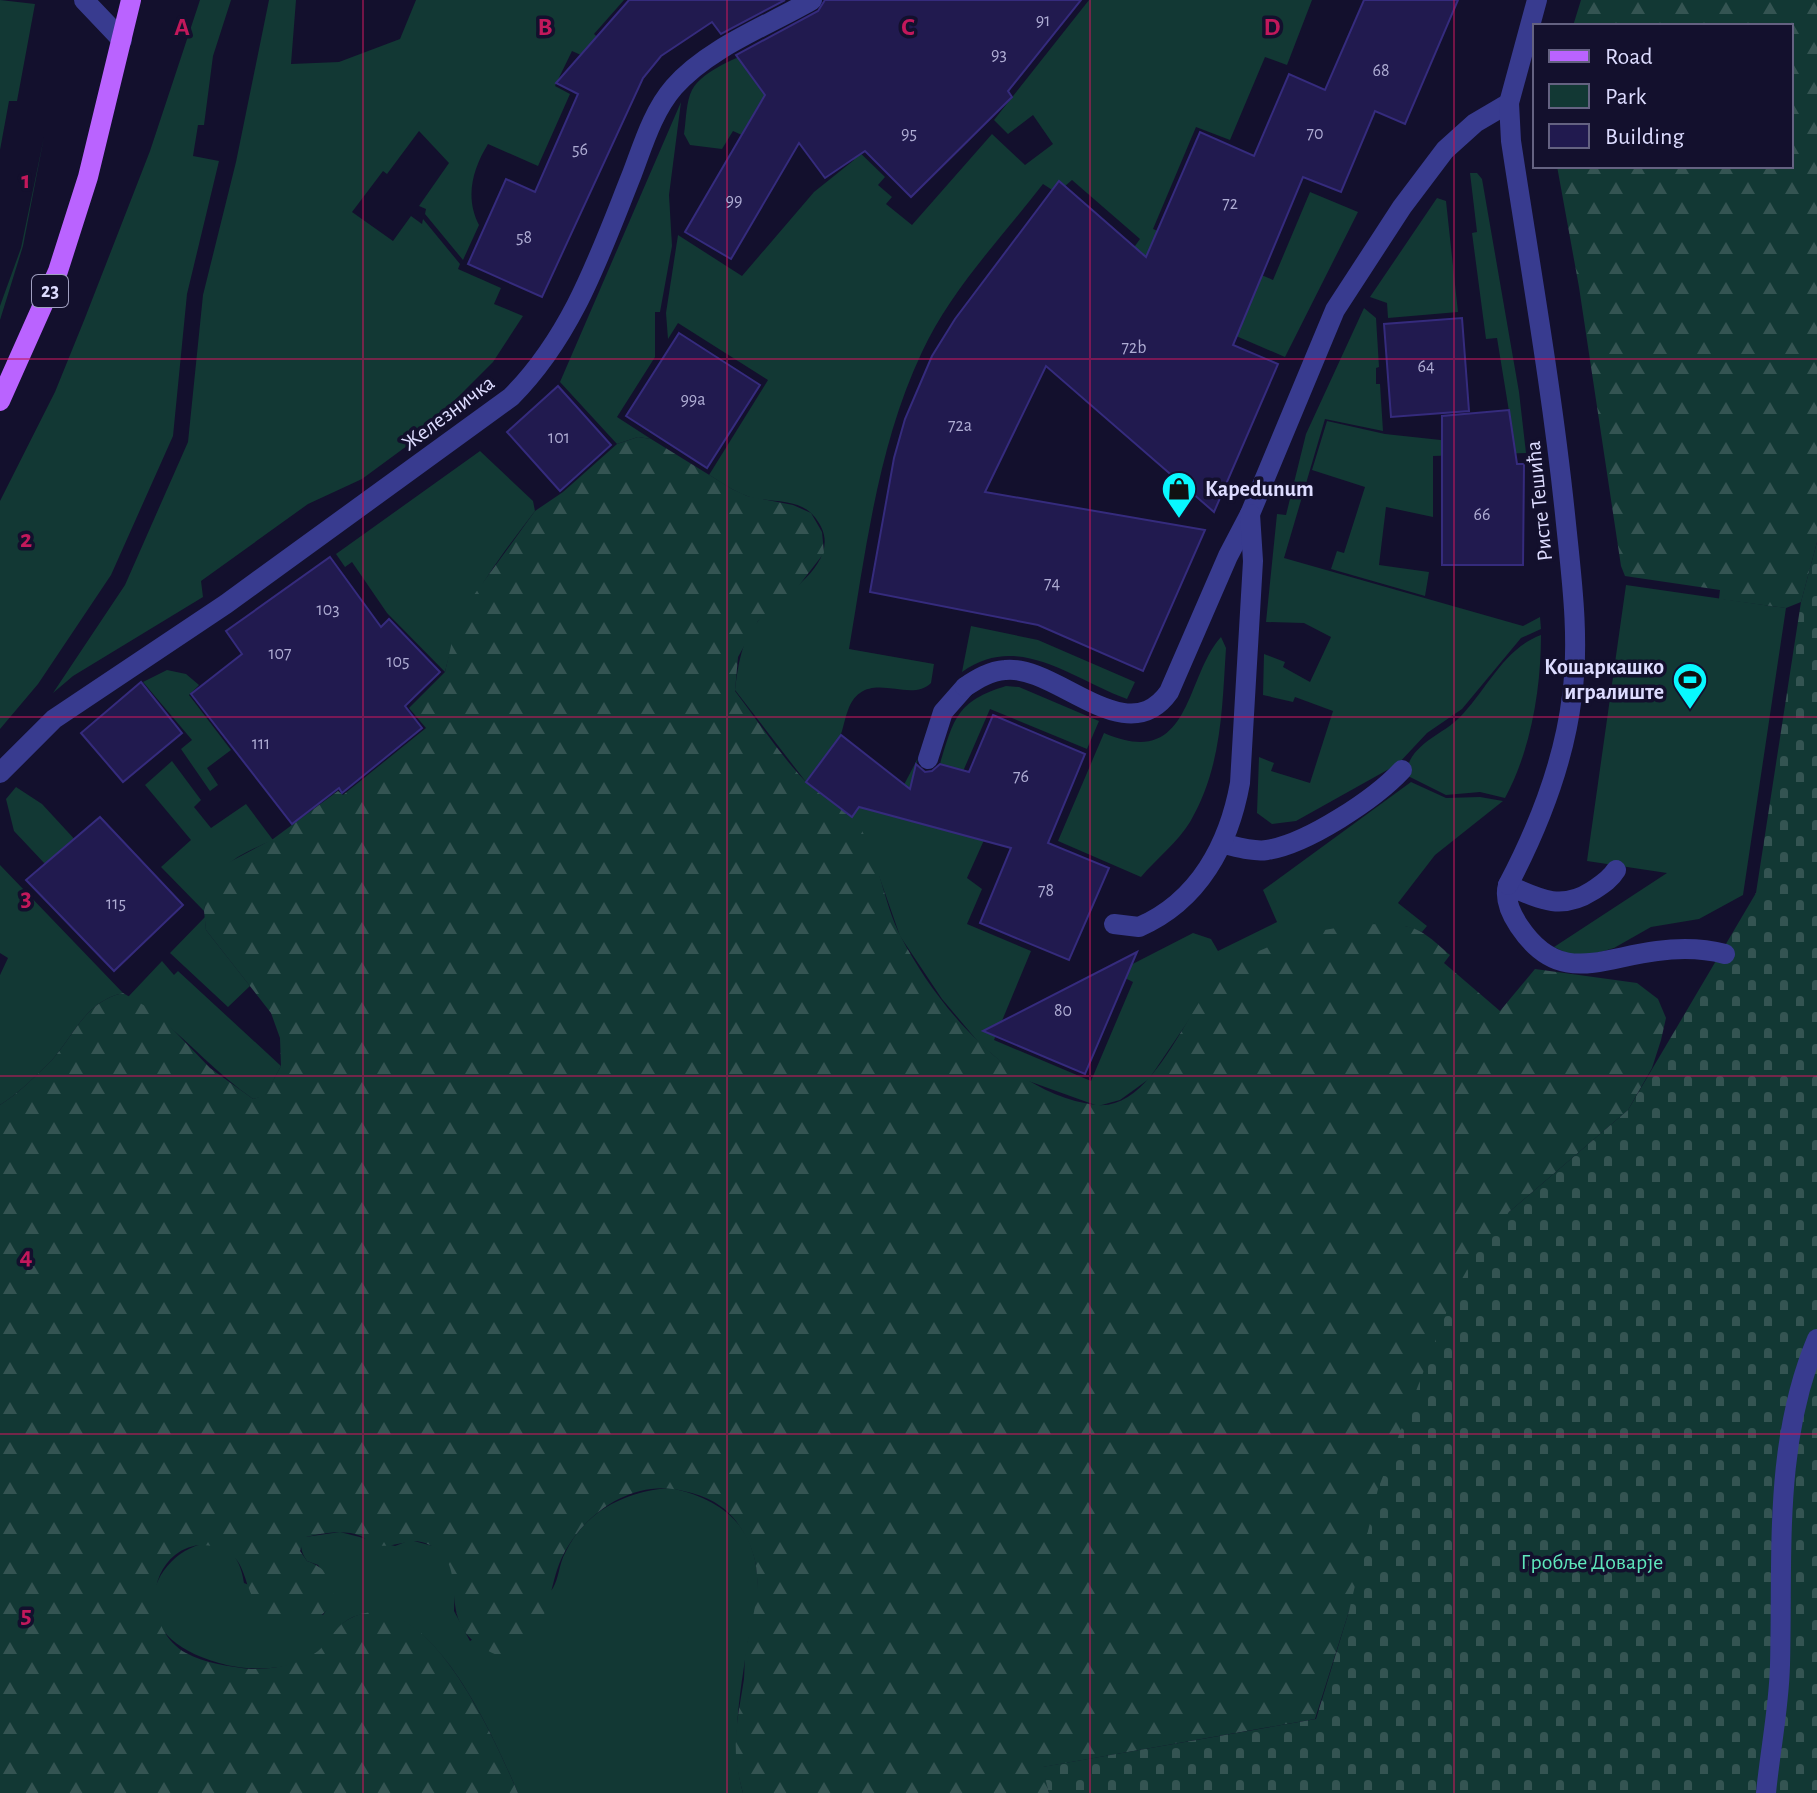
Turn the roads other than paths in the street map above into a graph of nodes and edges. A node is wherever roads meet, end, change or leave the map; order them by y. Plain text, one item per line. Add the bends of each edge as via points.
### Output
1 (84, 0) edge
2 (131, 0) edge
3 (812, 0) edge
4 (1537, 0) edge
5 (122, 40) junction
6 (1509, 103) junction
7 (0, 401) edge
8 (1250, 514) junction
9 (928, 759) dead end
10 (1402, 770) dead end
11 (0, 773) edge
12 (1224, 844) junction
13 (1616, 870) dead end
14 (1508, 885) junction
15 (1114, 924) dead end
16 (1725, 954) dead end
17 (1817, 1339) edge
18 (1766, 1793) edge

1 - 5 street
2 - 5 main road, 23
3 - 11 street, Железничка via 695,66 673,88 649,131 576,309 549,354 511,397 226,604 54,719
4 - 6 street, Ристе Тешића
5 - 7 main road, 23 via 58,271
6 - 8 street via 1475,123 1445,150 1355,278 1313,362
6 - 14 street, Ристе Тешића via 1552,388 1575,666 1553,782
8 - 9 street via 1169,692 1155,707 1137,714 1115,712 1014,670 985,675 965,687 943,712
8 - 12 street via 1253,561 1240,783
10 - 12 street via 1357,805 1298,839 1267,850
12 - 15 street via 1183,899 1153,921 1139,927
13 - 14 street via 1579,899 1564,904
14 - 16 street via 1508,902 1527,938 1561,962 1586,966 1682,948
17 - 18 street via 1785,1454 1780,1669

